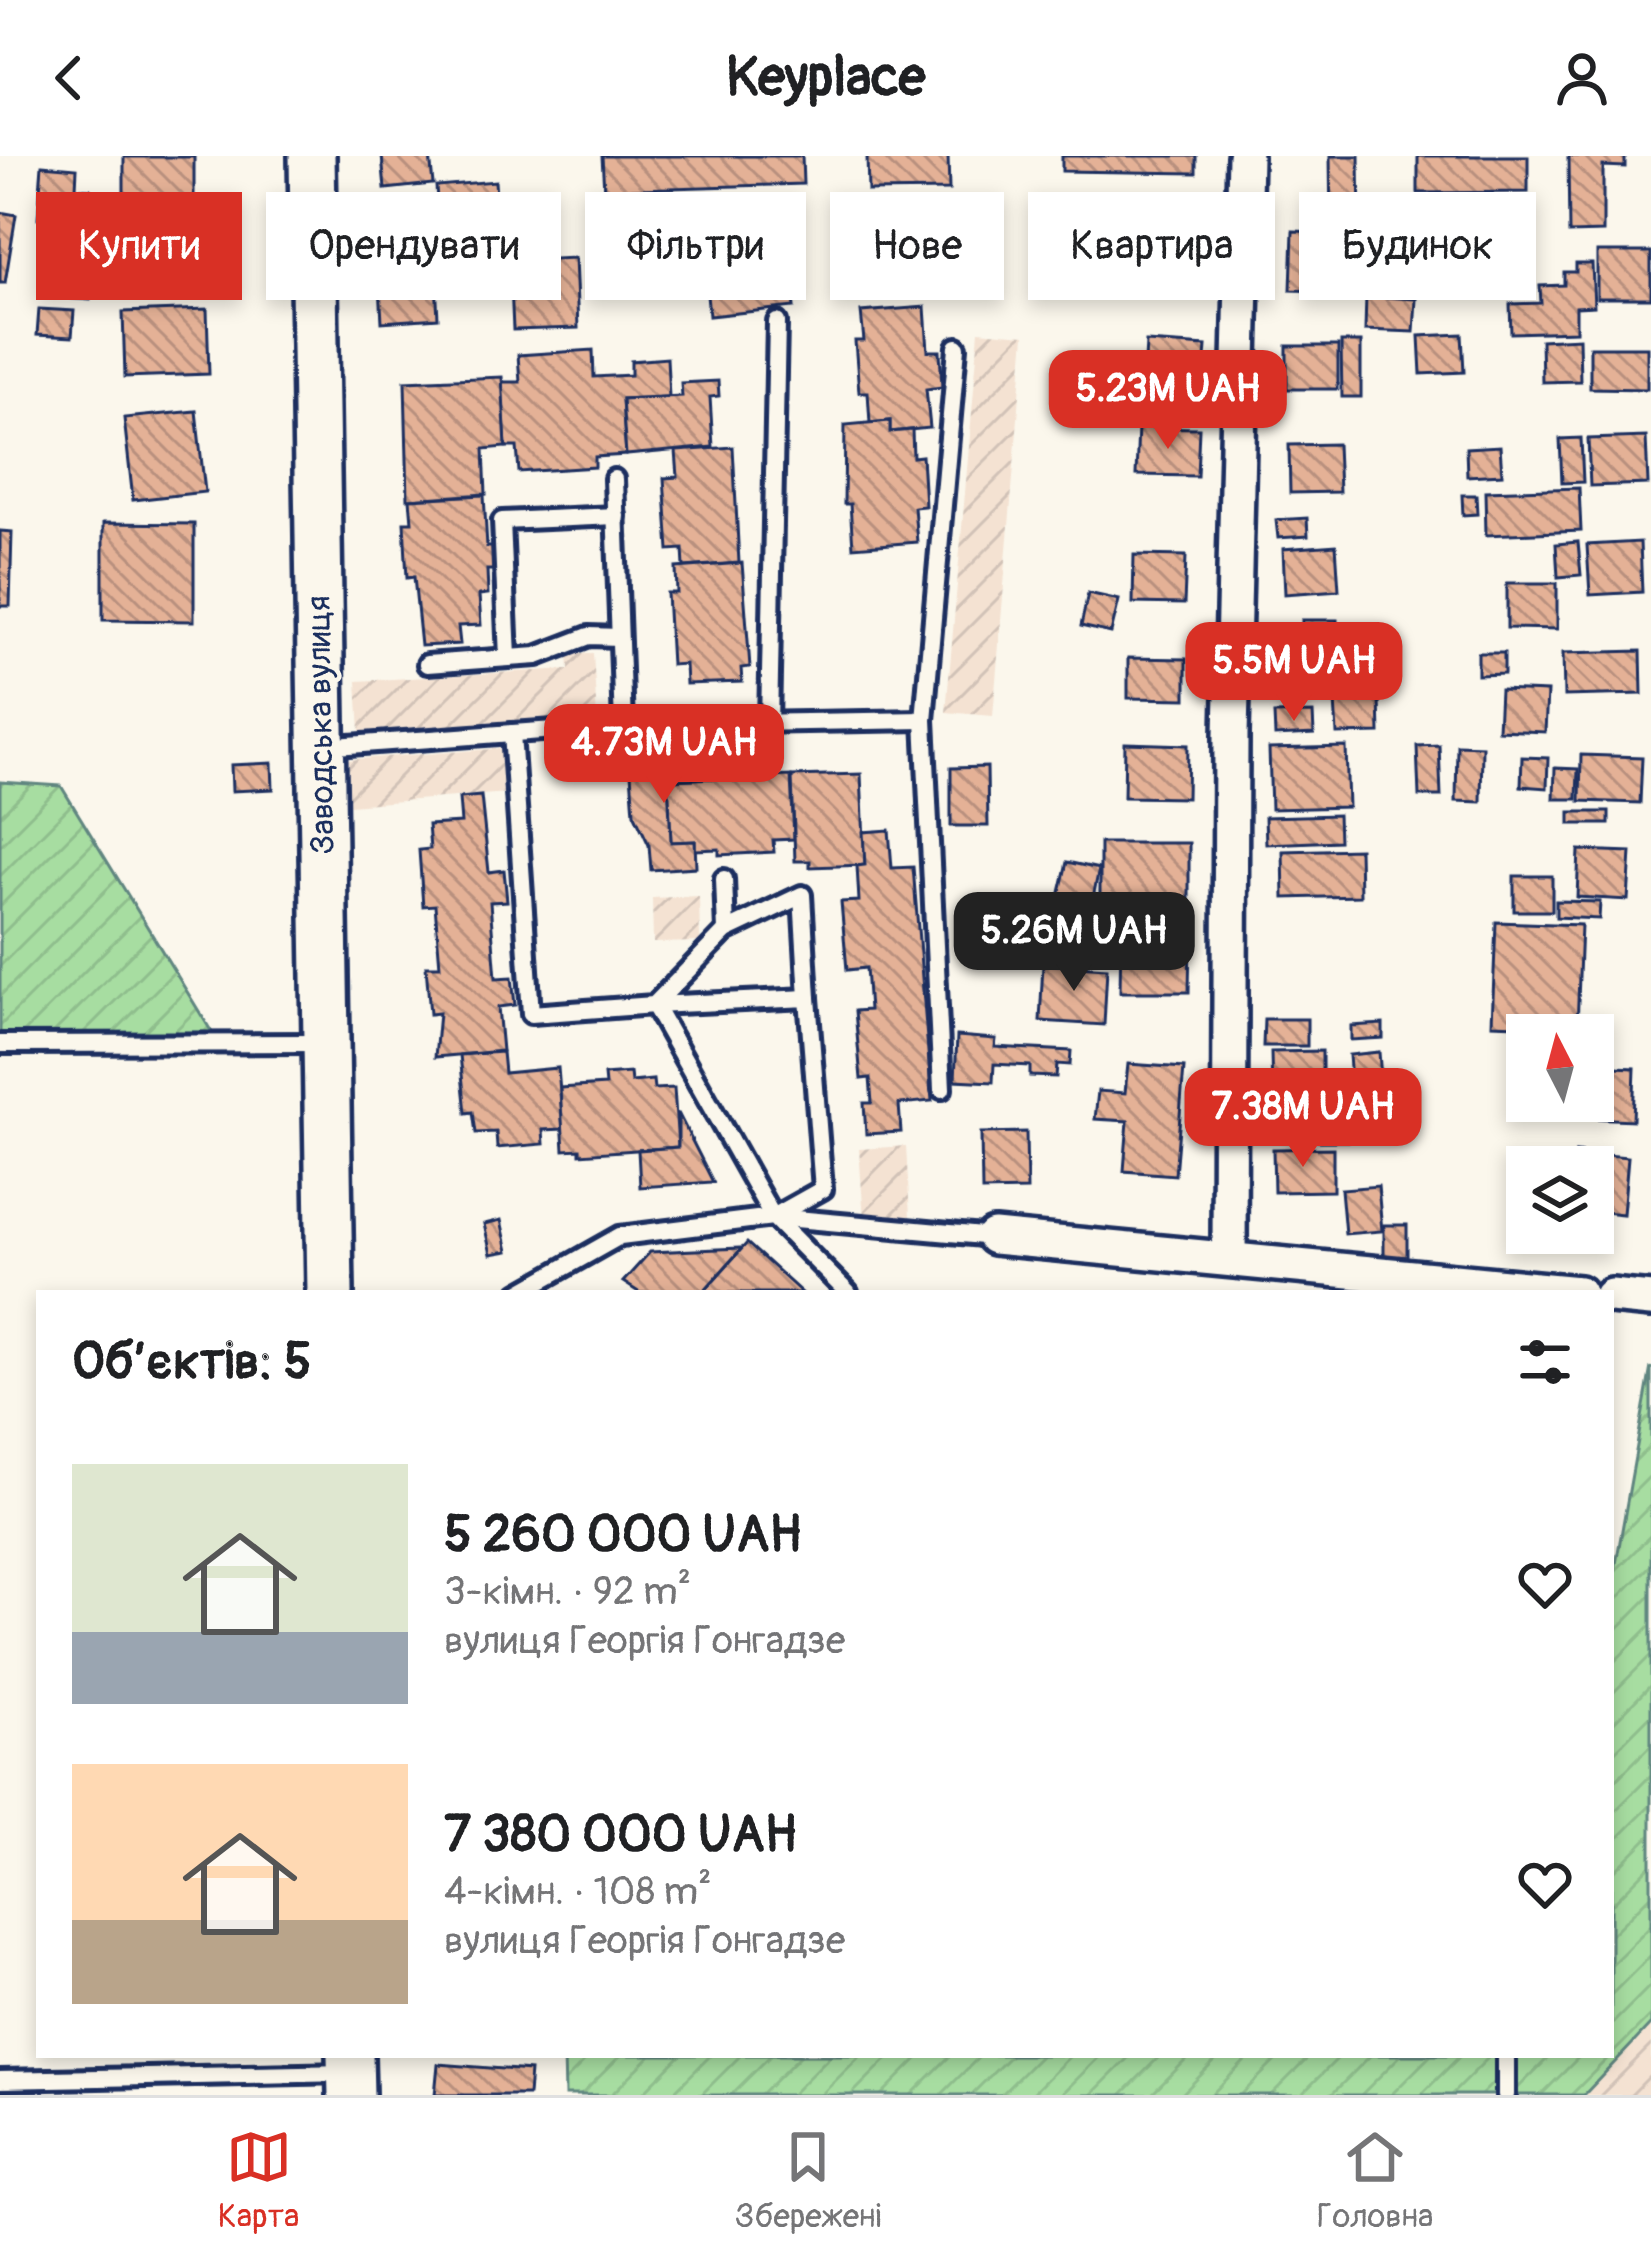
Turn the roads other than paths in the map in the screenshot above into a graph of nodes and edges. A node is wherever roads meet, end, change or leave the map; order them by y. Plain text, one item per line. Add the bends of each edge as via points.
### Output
1 (312, 156) edge
2 (1245, 156) edge
3 (777, 322) dead end
4 (957, 347) dead end
5 (614, 478) dead end
6 (616, 515) junction
7 (620, 637) junction
8 (508, 658) junction
9 (427, 664) dead end
10 (924, 720) junction
11 (769, 724) junction
12 (623, 725) junction
13 (512, 733) junction
14 (321, 747) junction
15 (724, 879) dead end
16 (726, 931) junction
17 (808, 998) junction
18 (654, 1005) junction
19 (326, 1043) junction
20 (0, 1044) edge
21 (942, 1089) dead end
22 (773, 1217) junction
23 (994, 1237) joint
24 (1229, 1257) junction
25 (330, 1290) edge
26 (524, 1290) edge
27 (845, 1290) edge
28 (1550, 1290) edge
29 (1614, 1296) edge
30 (1651, 1300) edge
31 (1506, 2058) edge
32 (350, 2074) edge
33 (0, 2080) edge
34 (184, 2086) edge
35 (1506, 2095) edge

1 - 14 main road, Заводська вулиця
2 - 24 street
3 - 11 lane
4 - 10 lane
5 - 6 lane
6 - 7 lane
6 - 8 lane via 502,521
7 - 8 lane via 589,636
7 - 12 lane
8 - 9 lane
10 - 11 lane
10 - 21 lane
11 - 12 lane
12 - 13 lane
13 - 14 lane
13 - 18 lane via 531,1015
14 - 19 main road, Заводська вулиця
15 - 16 lane
16 - 17 lane via 802,896
16 - 18 lane
17 - 18 lane
17 - 22 lane via 824,1189
18 - 22 lane
19 - 20 lane
19 - 25 main road, Заводська вулиця
22 - 23 lane
22 - 26 lane via 620,1236
22 - 27 lane
23 - 24 street
24 - 28 street
29 - 30 street
31 - 35 lane
32 - 34 lane
33 - 34 lane

